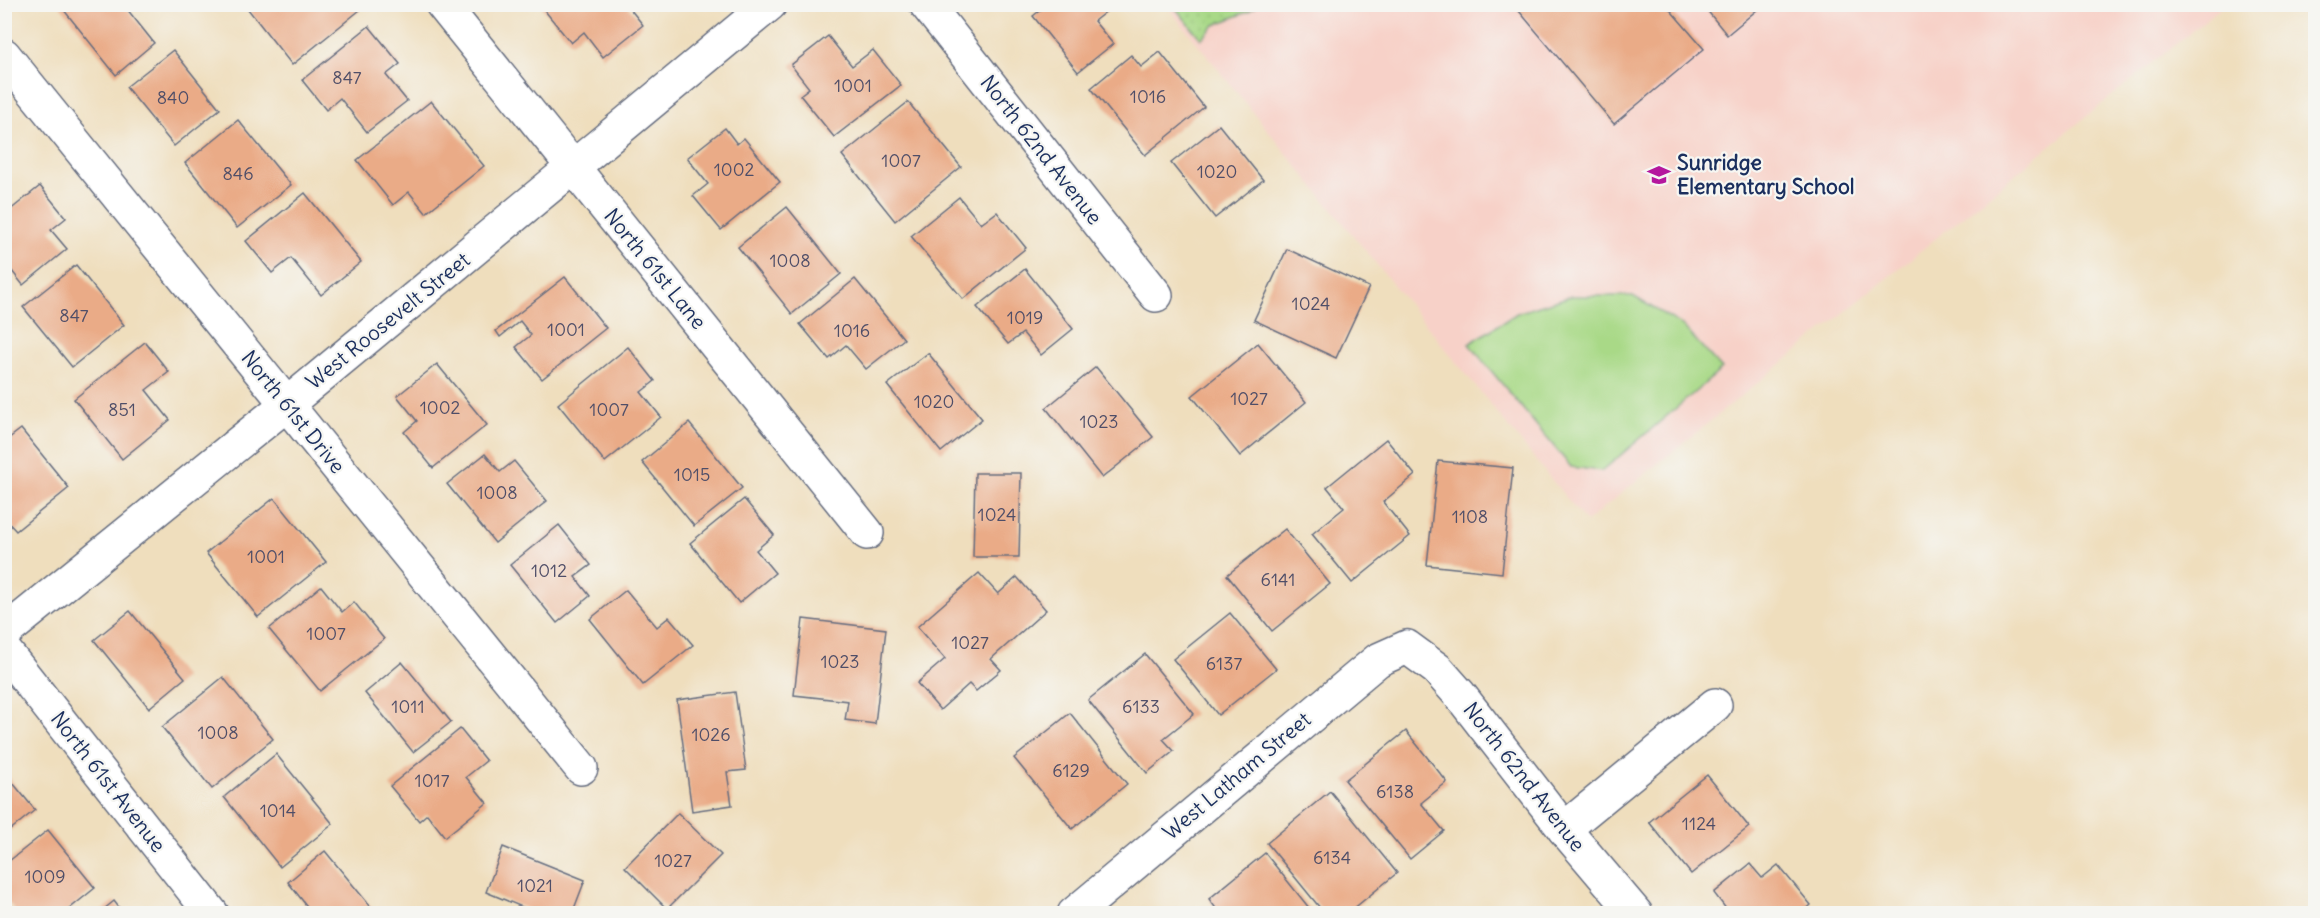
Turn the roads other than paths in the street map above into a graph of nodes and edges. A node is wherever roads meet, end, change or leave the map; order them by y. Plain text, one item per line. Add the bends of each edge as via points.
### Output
1 (442, 4) edge
2 (770, 4) edge
3 (926, 4) edge
4 (4, 56) edge
5 (574, 168) junction
6 (1156, 295) dead end
7 (287, 404) junction
8 (867, 533) dead end
9 (4, 633) edge
10 (1407, 647) joint
11 (4, 650) edge
12 (1715, 705) dead end
13 (581, 768) dead end
14 (1564, 829) junction
15 (212, 914) edge
16 (1074, 914) edge
17 (1635, 914) edge

1 - 5 street, North 61st Lane
2 - 5 street, West Roosevelt Street
3 - 6 street, North 62nd Avenue
4 - 7 street, North 61st Drive
5 - 7 street, West Roosevelt Street
5 - 8 street, North 61st Lane
7 - 9 street, West Roosevelt Street
7 - 13 street, North 61st Drive
10 - 14 street, North 62nd Avenue via 1437,669 1452,686
10 - 16 street, West Latham Street via 1369,667
11 - 15 street, North 61st Avenue
12 - 14 street
14 - 17 street, North 62nd Avenue

